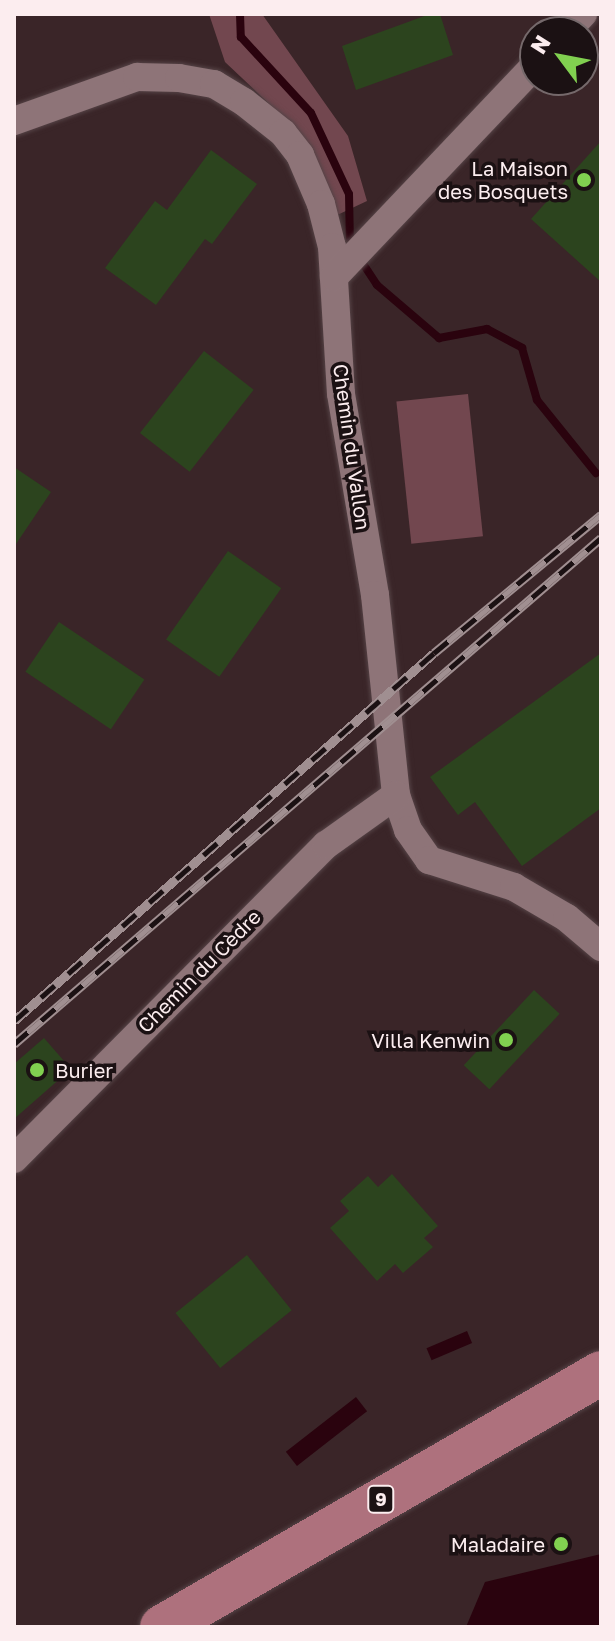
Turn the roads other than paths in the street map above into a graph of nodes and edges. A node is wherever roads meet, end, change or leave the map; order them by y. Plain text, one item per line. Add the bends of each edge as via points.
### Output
1 (519, 82) edge
2 (14, 121) edge
3 (341, 269) junction
4 (396, 795) junction
5 (601, 947) edge
6 (14, 1159) edge
7 (601, 1373) edge
8 (162, 1627) edge

1 - 3 street
2 - 3 street, Chemin du Vallon via 137,77 214,84 265,117 300,155
3 - 4 street, Chemin du Vallon via 341,394 375,595
4 - 5 street, Chemin du Vallon via 408,830 429,860 514,887 567,918
4 - 6 street, Chemin du Cèdre via 326,845
7 - 8 main road, 9

